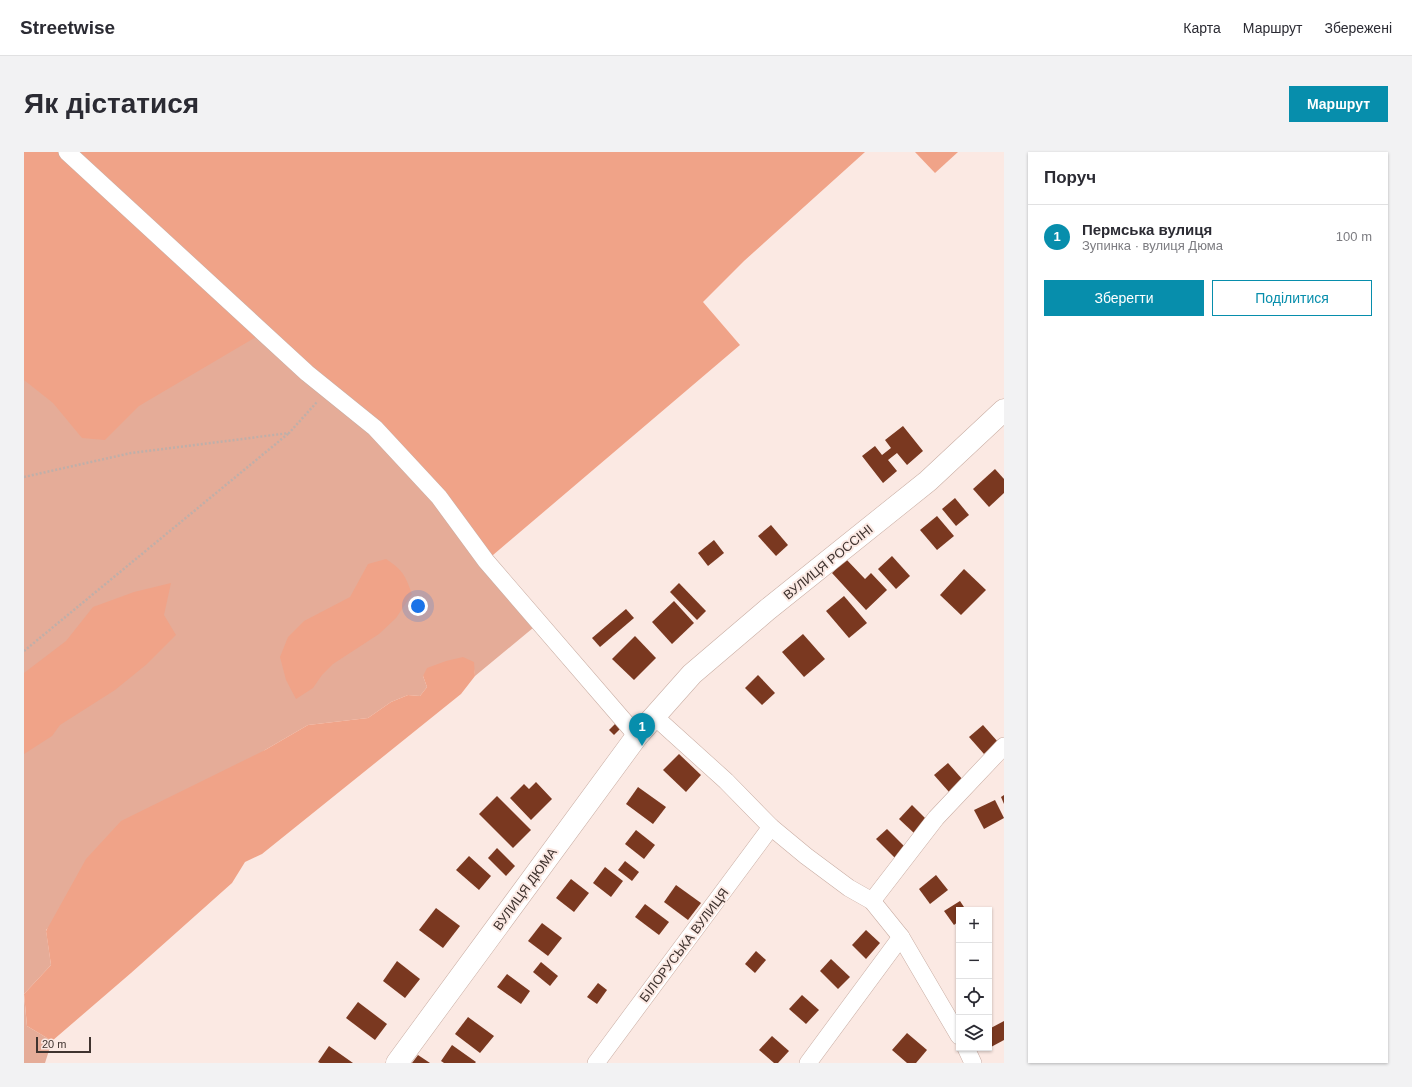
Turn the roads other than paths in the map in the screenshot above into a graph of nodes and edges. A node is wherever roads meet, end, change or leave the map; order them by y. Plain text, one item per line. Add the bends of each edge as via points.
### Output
1 (67, 152) edge
2 (1004, 410) edge
3 (654, 716) junction
4 (636, 736) junction
5 (1004, 746) edge
6 (771, 827) junction
7 (872, 901) junction
8 (901, 937) junction
9 (956, 1031) edge
10 (967, 1051) edge
11 (397, 1063) edge
12 (596, 1063) edge
13 (808, 1063) edge
14 (973, 1063) edge

1 - 4 street via 307,373 375,428 438,497 486,561
2 - 3 street, ВУЛИЦЯ РОССІНІ via 928,481 767,610 692,674
3 - 4 street, ВУЛИЦЯ ДЮМА
3 - 6 street via 726,781
4 - 11 street, ВУЛИЦЯ ДЮМА
5 - 7 street via 936,818
6 - 7 street via 849,888
6 - 12 street, БІЛОРУСЬКА ВУЛИЦЯ
7 - 8 street
8 - 9 street
8 - 13 street
10 - 14 street

